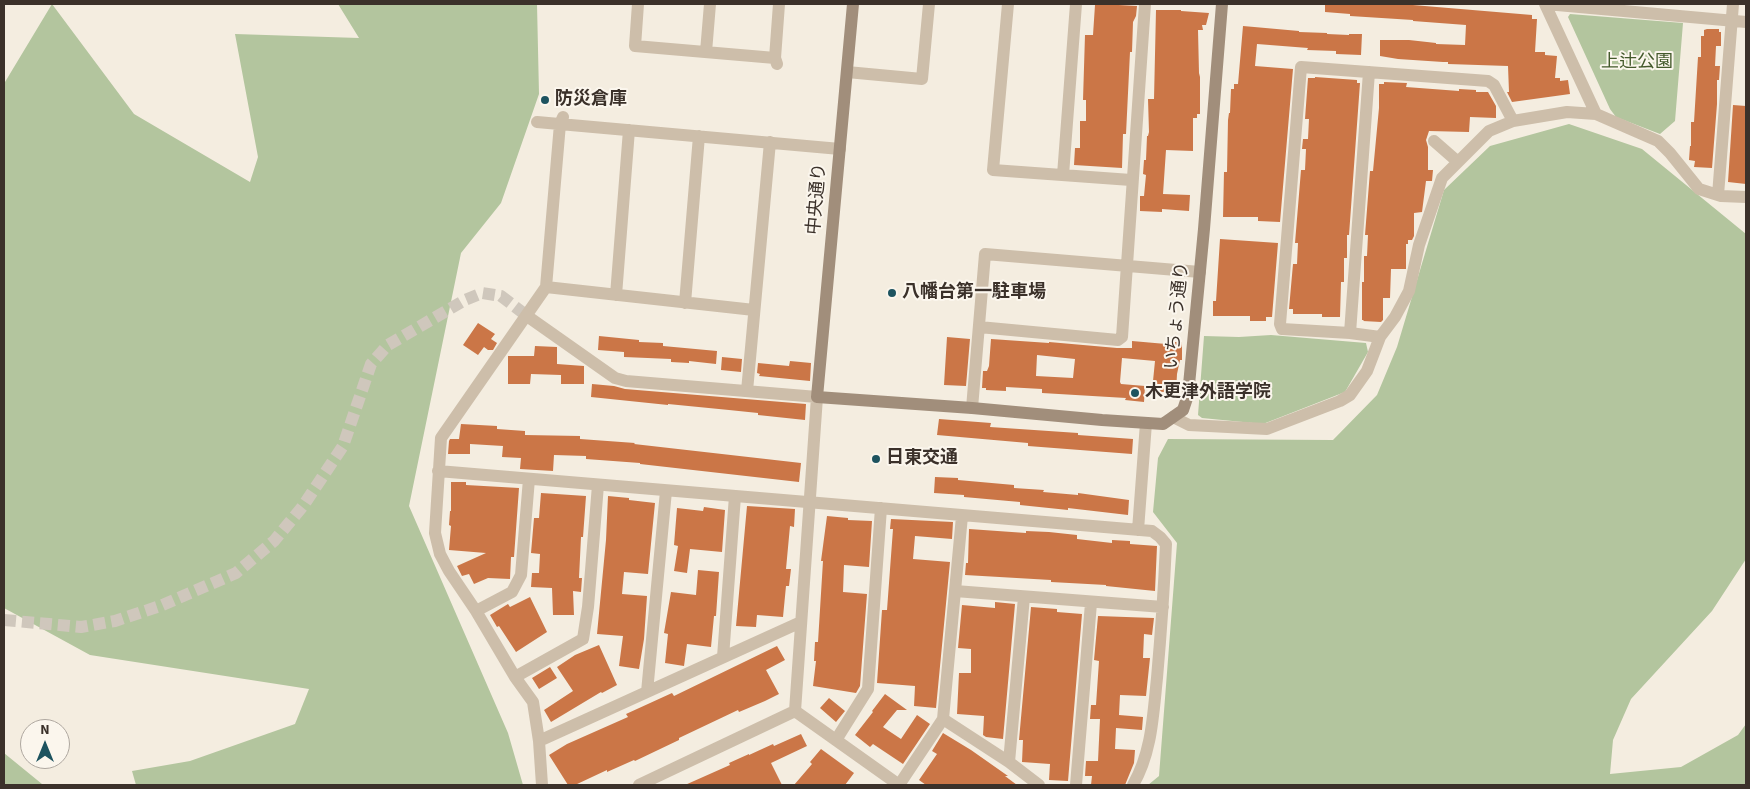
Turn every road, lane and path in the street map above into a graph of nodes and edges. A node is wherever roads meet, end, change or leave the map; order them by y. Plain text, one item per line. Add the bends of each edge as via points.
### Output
1 (638, 4) edge
2 (710, 4) edge
3 (779, 4) edge
4 (853, 4) edge
5 (929, 4) edge
6 (1008, 4) edge
7 (1076, 4) edge
8 (1145, 4) edge
9 (1222, 4) edge
10 (1545, 4) edge
11 (1733, 4) edge
12 (1636, 8) edge
13 (1732, 21) junction
14 (1746, 22) edge
15 (706, 52) junction
16 (847, 72) junction
17 (1369, 72) junction
18 (1596, 114) junction
19 (561, 121) junction
20 (1513, 121) junction
21 (537, 122) dead end
22 (629, 130) junction
23 (699, 136) junction
24 (1434, 141) dead end
25 (770, 142) junction
26 (840, 149) junction
27 (1458, 162) junction
28 (1063, 175) junction
29 (1132, 180) junction
30 (1718, 195) junction
31 (1746, 197) edge
32 (1126, 266) junction
33 (1200, 272) junction
34 (546, 287) junction
35 (616, 295) junction
36 (685, 302) junction
37 (754, 310) junction
38 (527, 316) junction
39 (979, 327) junction
40 (1350, 333) junction
41 (1380, 337) junction
42 (747, 391) junction
43 (817, 397) junction
44 (972, 408) junction
45 (1173, 417) junction
46 (1146, 423) junction
47 (438, 472) junction
48 (529, 479) junction
49 (598, 485) junction
50 (666, 491) junction
51 (735, 496) junction
52 (809, 502) junction
53 (881, 508) junction
54 (962, 516) junction
55 (1138, 530) junction
56 (955, 591) junction
57 (1024, 597) junction
58 (1091, 603) junction
59 (1164, 607) junction
60 (476, 612) junction
61 (801, 622) junction
62 (723, 657) junction
63 (515, 677) junction
64 (648, 692) junction
65 (794, 711) junction
66 (943, 719) junction
67 (836, 740) junction
68 (539, 741) junction
69 (1009, 762) junction
70 (542, 785) edge
71 (639, 785) edge
72 (899, 785) edge
73 (1039, 785) edge
74 (1076, 785) edge
75 (1133, 785) edge

1 - 15 street via 635,46
2 - 15 street
3 - 15 street via 776,61
4 - 16 street, 中央通り
5 - 16 street via 922,79
6 - 28 street via 993,170
7 - 28 street
8 - 29 street
9 - 33 street, いちょう通り
10 - 12 street
10 - 18 street
11 - 13 street
12 - 13 street
13 - 14 street
13 - 30 street
16 - 26 street, 中央通り
17 - 20 street via 1488,81 1494,85
17 - 40 street
17 - 40 street via 1301,67 1280,324 1282,329
18 - 20 street via 1567,112
18 - 30 street via 1658,142 1699,189
19 - 21 street
19 - 22 street
19 - 34 street
20 - 27 street via 1488,131
22 - 23 street
22 - 35 street
23 - 25 street
23 - 36 street
24 - 27 street
25 - 26 street
25 - 37 street
26 - 43 street, 中央通り
27 - 41 street via 1442,178 1408,291 1395,318
28 - 29 street
29 - 32 street
30 - 31 street
32 - 33 street
32 - 39 street via 986,254
32 - 39 street via 1122,337 1118,340
33 - 45 street, いちょう通り via 1188,395 1183,410
34 - 35 street
34 - 38 street
35 - 36 street
36 - 37 street
37 - 42 street
38 - 42 street via 615,378
38 - 47 street via 441,438
39 - 44 street
40 - 41 street
41 - 45 street via 1367,370 1350,395 1300,418 1267,429 1189,425
42 - 43 street
43 - 44 street
43 - 52 street
44 - 46 street
45 - 46 street via 1163,424
46 - 55 street
47 - 48 street
47 - 60 street via 435,533 440,554
48 - 49 street
48 - 60 street via 521,575 512,592
49 - 50 street
49 - 63 street via 583,639
50 - 51 street
50 - 64 street
51 - 52 street
51 - 62 street
52 - 53 street
52 - 61 street
53 - 54 street
53 - 67 street via 868,689
54 - 55 street
54 - 56 street
55 - 59 street via 1152,531 1166,544
56 - 57 street
56 - 66 street
57 - 58 street
57 - 69 street
58 - 59 street
58 - 74 street
59 - 75 street via 1152,729 1148,750
60 - 63 street
61 - 62 street
61 - 65 street
62 - 64 street
63 - 68 street via 533,702
64 - 68 street
65 - 67 street
65 - 71 street
66 - 69 street
66 - 72 street
67 - 72 street
68 - 70 street
69 - 73 street

